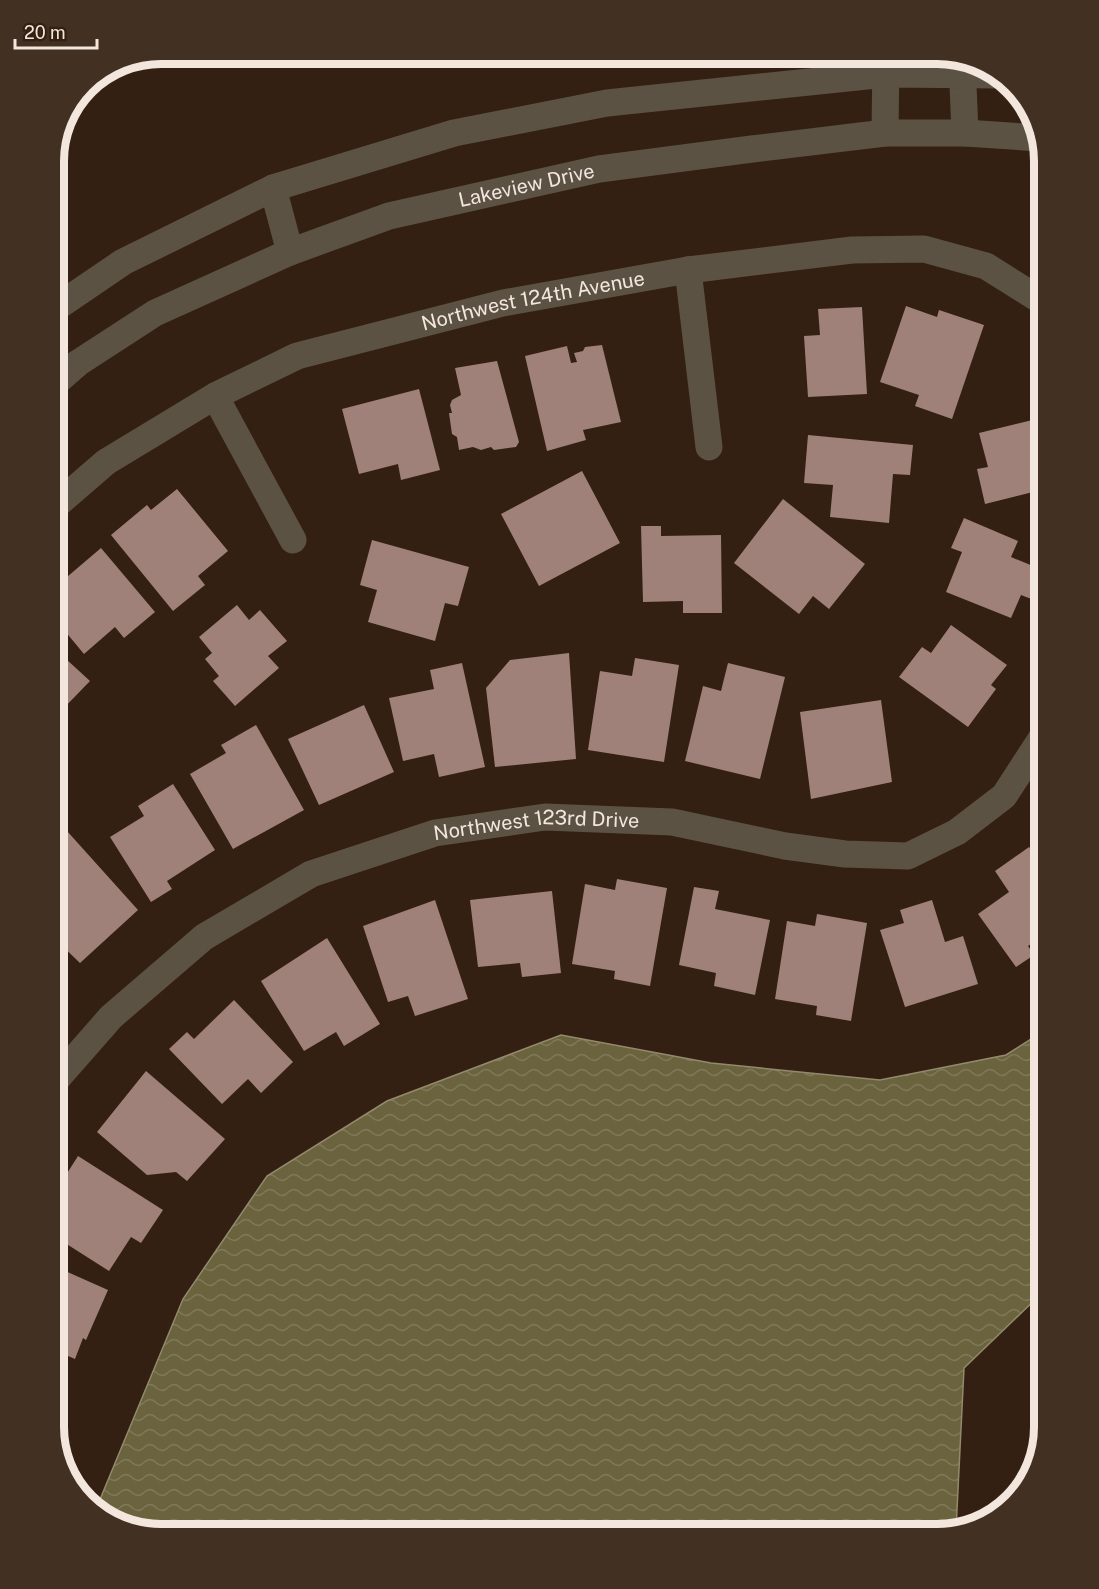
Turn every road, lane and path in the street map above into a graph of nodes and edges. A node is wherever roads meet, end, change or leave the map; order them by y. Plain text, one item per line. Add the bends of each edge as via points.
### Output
1 (886, 64) edge
2 (879, 65) edge
3 (910, 65) edge
4 (955, 67) edge
5 (962, 67) edge
6 (885, 133) junction
7 (965, 133) junction
8 (1031, 137) edge
9 (273, 188) junction
10 (290, 252) junction
11 (688, 270) junction
12 (1034, 296) edge
13 (65, 302) edge
14 (65, 375) edge
15 (215, 396) junction
16 (709, 447) dead end
17 (65, 498) edge
18 (293, 540) dead end
19 (1034, 750) edge
20 (64, 1070) edge

1 - 6 street
2 - 9 street via 524,117 434,138
3 - 4 street
5 - 7 street
6 - 7 street, Lakeview Drive
6 - 10 street, Lakeview Drive via 599,169 389,216
7 - 8 street, Lakeview Drive
9 - 10 street
9 - 13 street via 123,262
10 - 14 street, Lakeview Drive via 155,314
11 - 12 street, Northwest 124th Avenue via 852,250 924,249 986,266
11 - 15 street, Northwest 124th Avenue via 503,303 297,356
11 - 16 street
15 - 17 street, Northwest 124th Avenue via 106,462
15 - 18 street
19 - 20 street, Northwest 123rd Drive via 1004,796 957,832 908,856 845,854 785,846 672,822 544,817 435,833 311,874 204,937 111,1017

